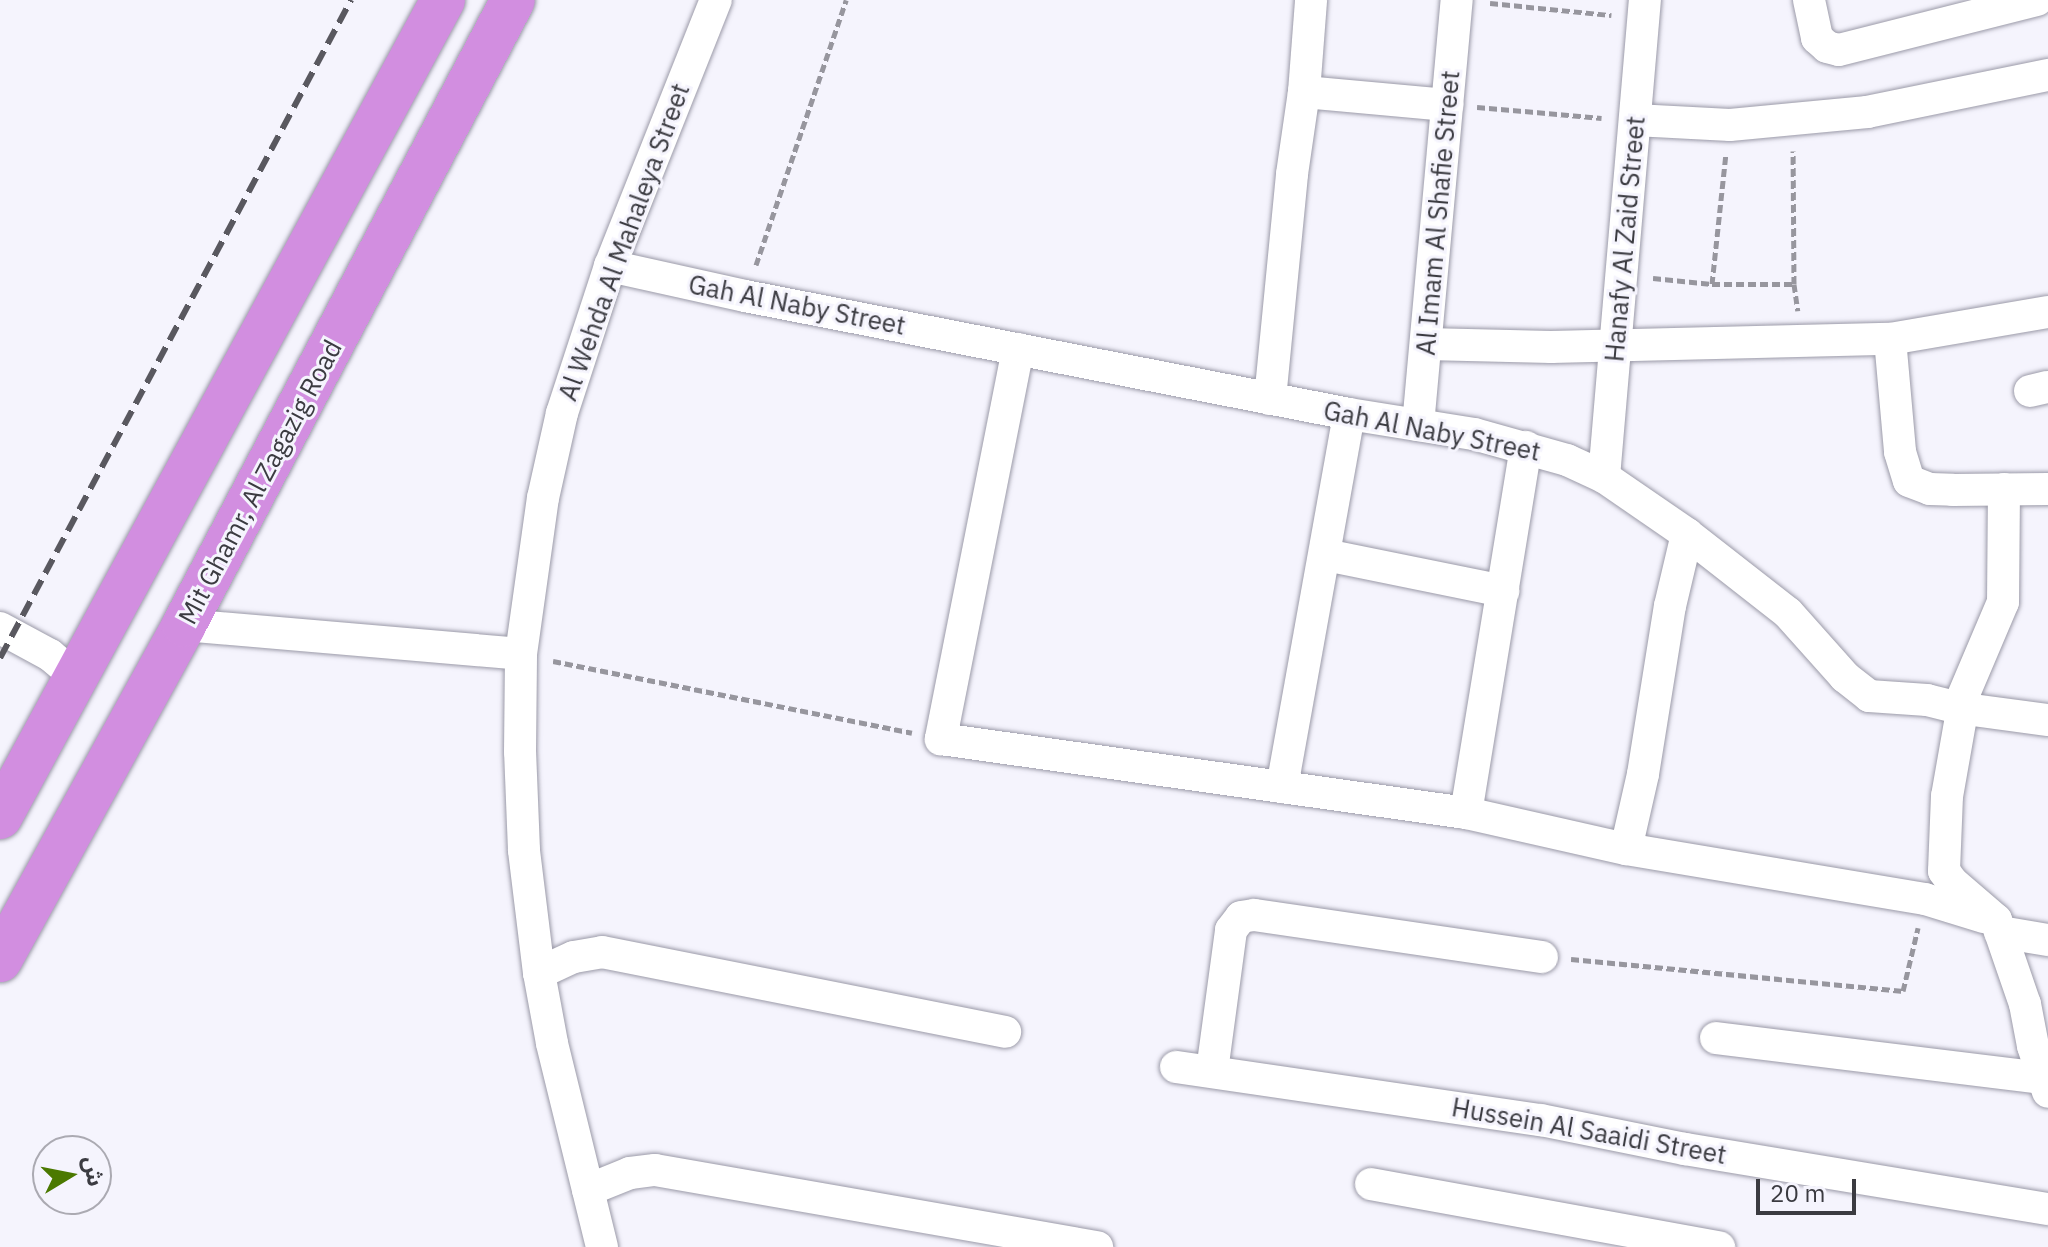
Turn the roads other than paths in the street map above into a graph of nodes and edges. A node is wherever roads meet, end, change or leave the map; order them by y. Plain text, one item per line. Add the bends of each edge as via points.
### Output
1 (443, 0) edge
2 (513, 0) edge
3 (716, 0) edge
4 (1311, 0) edge
5 (1809, 0) edge
6 (2037, 0) edge
7 (1470, 1) edge
8 (1645, 9) edge
9 (2048, 75) edge
10 (1304, 92) junction
11 (1447, 105) junction
12 (1635, 120) junction
13 (610, 266) junction
14 (2048, 312) edge
15 (1890, 339) junction
16 (1426, 344) junction
17 (1616, 344) junction
18 (1018, 349) junction
19 (1270, 399) junction
20 (1349, 414) junction
21 (1418, 425) junction
22 (1526, 447) junction
23 (1604, 477) junction
24 (2004, 489) junction
25 (2048, 489) edge
26 (1687, 534) junction
27 (1326, 555) junction
28 (1503, 591) junction
29 (184, 625) junction
30 (0, 628) edge
31 (521, 654) junction
32 (75, 676) junction
33 (1958, 708) junction
34 (2048, 720) edge
35 (1282, 787) junction
36 (1466, 813) junction
37 (0, 817) edge
38 (1626, 849) junction
39 (1998, 926) junction
40 (2048, 940) edge
41 (1542, 957) road end
42 (0, 960) edge
43 (539, 973) junction
44 (1005, 1032) dead end
45 (1716, 1038) dead end
46 (1176, 1067) dead end
47 (1212, 1071) junction
48 (2045, 1085) edge
49 (1371, 1184) dead end
50 (588, 1190) junction
51 (2048, 1209) edge
52 (602, 1247) edge
53 (1097, 1247) edge
54 (1719, 1247) edge

1 - 32 highway
2 - 29 highway, Mit Ghamr, Al Zagazig Road
3 - 13 street, Al Wehda Al Mahaleya Street
4 - 10 street
5 - 6 street via 1817,38 1839,50
7 - 11 street, Al Imam Al Shafie Street
8 - 12 street, Hanafy Al Zaid Street
9 - 12 street via 1867,112 1730,125
10 - 11 street
10 - 19 street
11 - 16 street, Al Imam Al Shafie Street
12 - 17 street, Hanafy Al Zaid Street
13 - 18 street, Gah Al Naby Street
13 - 31 street, Al Wehda Al Mahaleya Street via 562,413 543,498
14 - 15 street
15 - 17 street
15 - 24 street via 1900,452 1909,481 1930,489
16 - 17 street
16 - 21 street, Al Imam Al Shafie Street
17 - 23 street, Hanafy Al Zaid Street
18 - 19 street, Gah Al Naby Street
18 - 35 street via 941,739
19 - 20 street, Gah Al Naby Street
20 - 21 street, Gah Al Naby Street
20 - 27 street
21 - 22 street, Gah Al Naby Street
22 - 23 street, Gah Al Naby Street
22 - 28 street
23 - 26 street, Gah Al Naby Street
24 - 25 street
24 - 33 street via 2003,602
26 - 33 street, Gah Al Naby Street via 1788,613 1869,696
26 - 38 street
27 - 28 street
27 - 35 street
28 - 36 street
29 - 31 street
29 - 42 highway, Mit Ghamr, Al Zagazig Road
30 - 32 street via 50,655
31 - 43 street, Al Wehda Al Mahaleya Street via 524,836
32 - 37 highway
33 - 34 street
33 - 39 street via 1944,871
35 - 36 street
36 - 38 street
38 - 39 street via 1925,899
39 - 40 street
39 - 48 street
41 - 47 street via 1241,917 1231,930
43 - 44 street via 574,957 602,952
43 - 50 street, Al Wehda Al Mahaleya Street
45 - 48 street
46 - 47 street, Hussein Al Saaidi Street
47 - 51 street, Hussein Al Saaidi Street via 1541,1120
49 - 54 street
50 - 52 street, Al Wehda Al Mahaleya Street
50 - 53 street via 630,1173 655,1170

